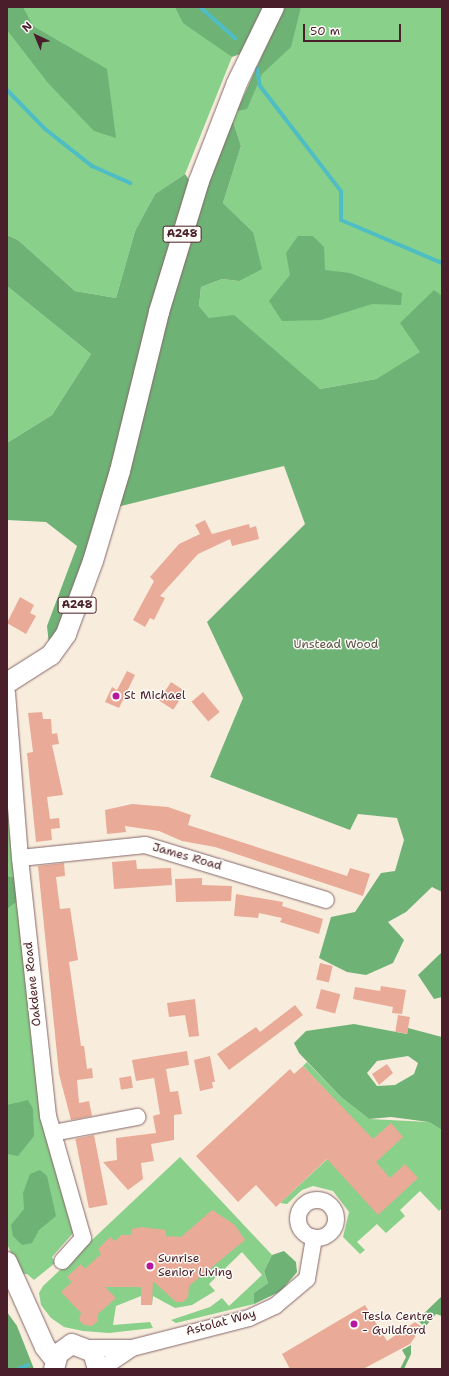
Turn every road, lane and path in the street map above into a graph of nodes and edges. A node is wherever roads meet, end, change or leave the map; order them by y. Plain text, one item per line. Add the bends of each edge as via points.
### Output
1 (274, 7) edge
2 (7, 683) edge
3 (7, 693) edge
4 (20, 858) junction
5 (326, 900) dead end
6 (137, 1117) dead end
7 (53, 1133) junction
8 (314, 1238) dead end
9 (62, 1261) dead end
10 (7, 1262) edge
11 (37, 1324) junction
12 (80, 1346) junction
13 (132, 1348) junction
14 (54, 1365) edge
15 (99, 1369) edge

1 - 2 main road, A248 via 237,83 199,181 159,312 120,471 93,561 66,634 50,655
3 - 4 street, Oakdene Road
4 - 5 street, James Road via 144,845
4 - 7 street, Oakdene Road via 48,1116
6 - 7 street
7 - 9 street, Oakdene Road via 83,1238
8 - 13 street, Astolat Way via 307,1279 275,1306 249,1318
10 - 11 main road
11 - 12 main road
11 - 14 main road
12 - 13 street, Astolat Way
12 - 14 main road via 62,1349
12 - 15 main road via 96,1358
13 - 15 street, Astolat Way

